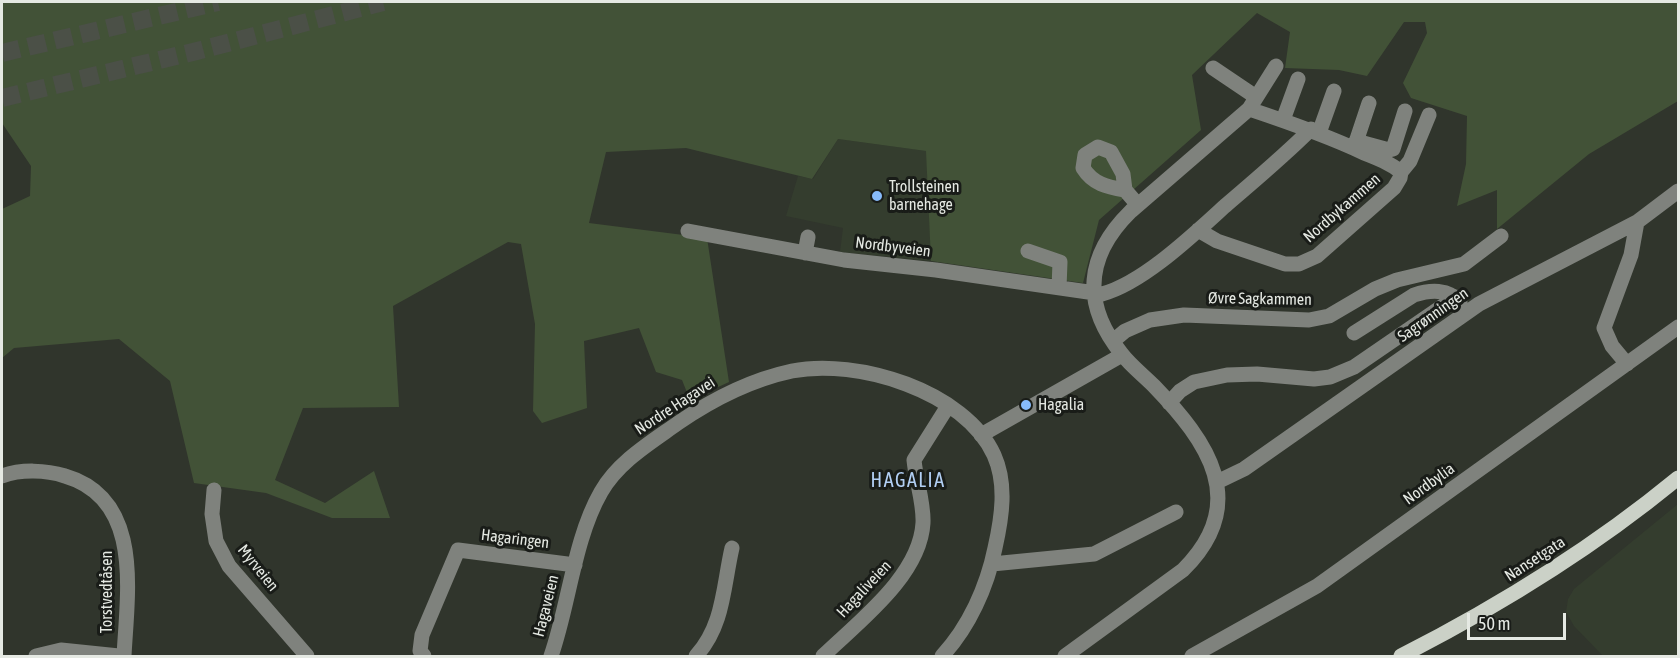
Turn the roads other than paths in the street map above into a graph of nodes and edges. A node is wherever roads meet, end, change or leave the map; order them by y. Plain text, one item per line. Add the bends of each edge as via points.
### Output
1 (1276, 66) dead end
2 (1213, 68) dead end
3 (1298, 79) dead end
4 (1334, 91) dead end
5 (1252, 103) junction
6 (1369, 103) dead end
7 (1405, 111) dead end
8 (1429, 115) dead end
9 (1283, 120) junction
10 (1315, 131) junction
11 (1355, 145) junction
12 (1401, 172) junction
13 (1125, 190) dead end
14 (1678, 191) edge
15 (1138, 205) junction
16 (1637, 222) junction
17 (1198, 230) junction
18 (688, 231) dead end
19 (1501, 236) dead end
20 (1028, 251) dead end
21 (1059, 288) junction
22 (1094, 293) junction
23 (1455, 297) junction
24 (1466, 313) junction
25 (1678, 327) edge
26 (1354, 333) dead end
27 (1113, 341) junction
28 (1122, 355) junction
29 (1627, 364) junction
30 (1169, 403) junction
31 (948, 406) junction
32 (981, 435) junction
33 (2, 476) edge
34 (1678, 478) edge
35 (1217, 482) junction
36 (214, 490) dead end
37 (1176, 512) dead end
38 (732, 548) dead end
39 (992, 564) junction
40 (575, 565) junction
41 (36, 657) edge
42 (119, 657) edge
43 (124, 657) edge
44 (307, 657) edge
45 (424, 657) edge
46 (551, 657) edge
47 (696, 657) edge
48 (823, 657) edge
49 (942, 657) edge
50 (1065, 657) edge
51 (1192, 657) edge
52 (1401, 657) edge

1 - 5 street
2 - 5 street, Nordbykammen
3 - 9 street
4 - 10 street
5 - 9 street, Nordbykammen
5 - 15 street
6 - 11 street
7 - 11 street via 1393,149
8 - 12 street, Nordbykammen via 1410,161
9 - 10 street, Nordbykammen
10 - 11 street, Nordbykammen
10 - 17 street
11 - 12 street, Nordbykammen
12 - 17 street, Nordbykammen via 1394,188 1317,256 1299,264 1285,264 1217,241
13 - 15 street
14 - 16 street, Sagrønningen
15 - 22 street via 1104,243
16 - 24 street, Sagrønningen
16 - 29 street via 1631,255 1604,328
17 - 22 street via 1142,274 1111,292
18 - 21 street, Nordbyveien via 807,245 844,260
19 - 27 street, Øvre Sagkammen via 1464,264 1397,280 1329,316 1309,320 1184,315 1150,320
20 - 21 street via 1059,262
21 - 22 street, Nordbyveien
22 - 27 street via 1103,326
23 - 24 street
23 - 26 street via 1437,291 1414,295
23 - 30 street via 1354,367 1330,377 1227,375 1194,382
24 - 35 street, Sagrønningen via 1244,469
25 - 29 street, Nordbylia
27 - 28 street
28 - 30 street
28 - 32 street
29 - 51 street, Nordbylia via 1317,586
30 - 35 street via 1202,446
31 - 32 street, Nordre Hagavei via 971,422
31 - 40 street, Nordre Hagavei via 900,382 833,368 795,371 758,380 704,406 617,471 592,512
31 - 48 street, Hagaliveien via 914,460 923,514 914,557 890,591
32 - 39 street, Nordre Hagavei via 994,455 1002,496
33 - 43 street, Torstvedtåsen via 30,471 60,474 77,479 109,507 126,552
34 - 52 main road, Nansetgata via 1557,567
35 - 50 street via 1218,514 1198,555
36 - 44 street, Myrveien via 216,541 229,566
37 - 39 street via 1094,554
38 - 47 street via 720,616
39 - 49 street, Nordre Hagavei via 967,624
40 - 45 street, Hagaringen via 458,550 422,635 420,651
40 - 46 street, Hagaveien
41 - 42 street via 61,650

